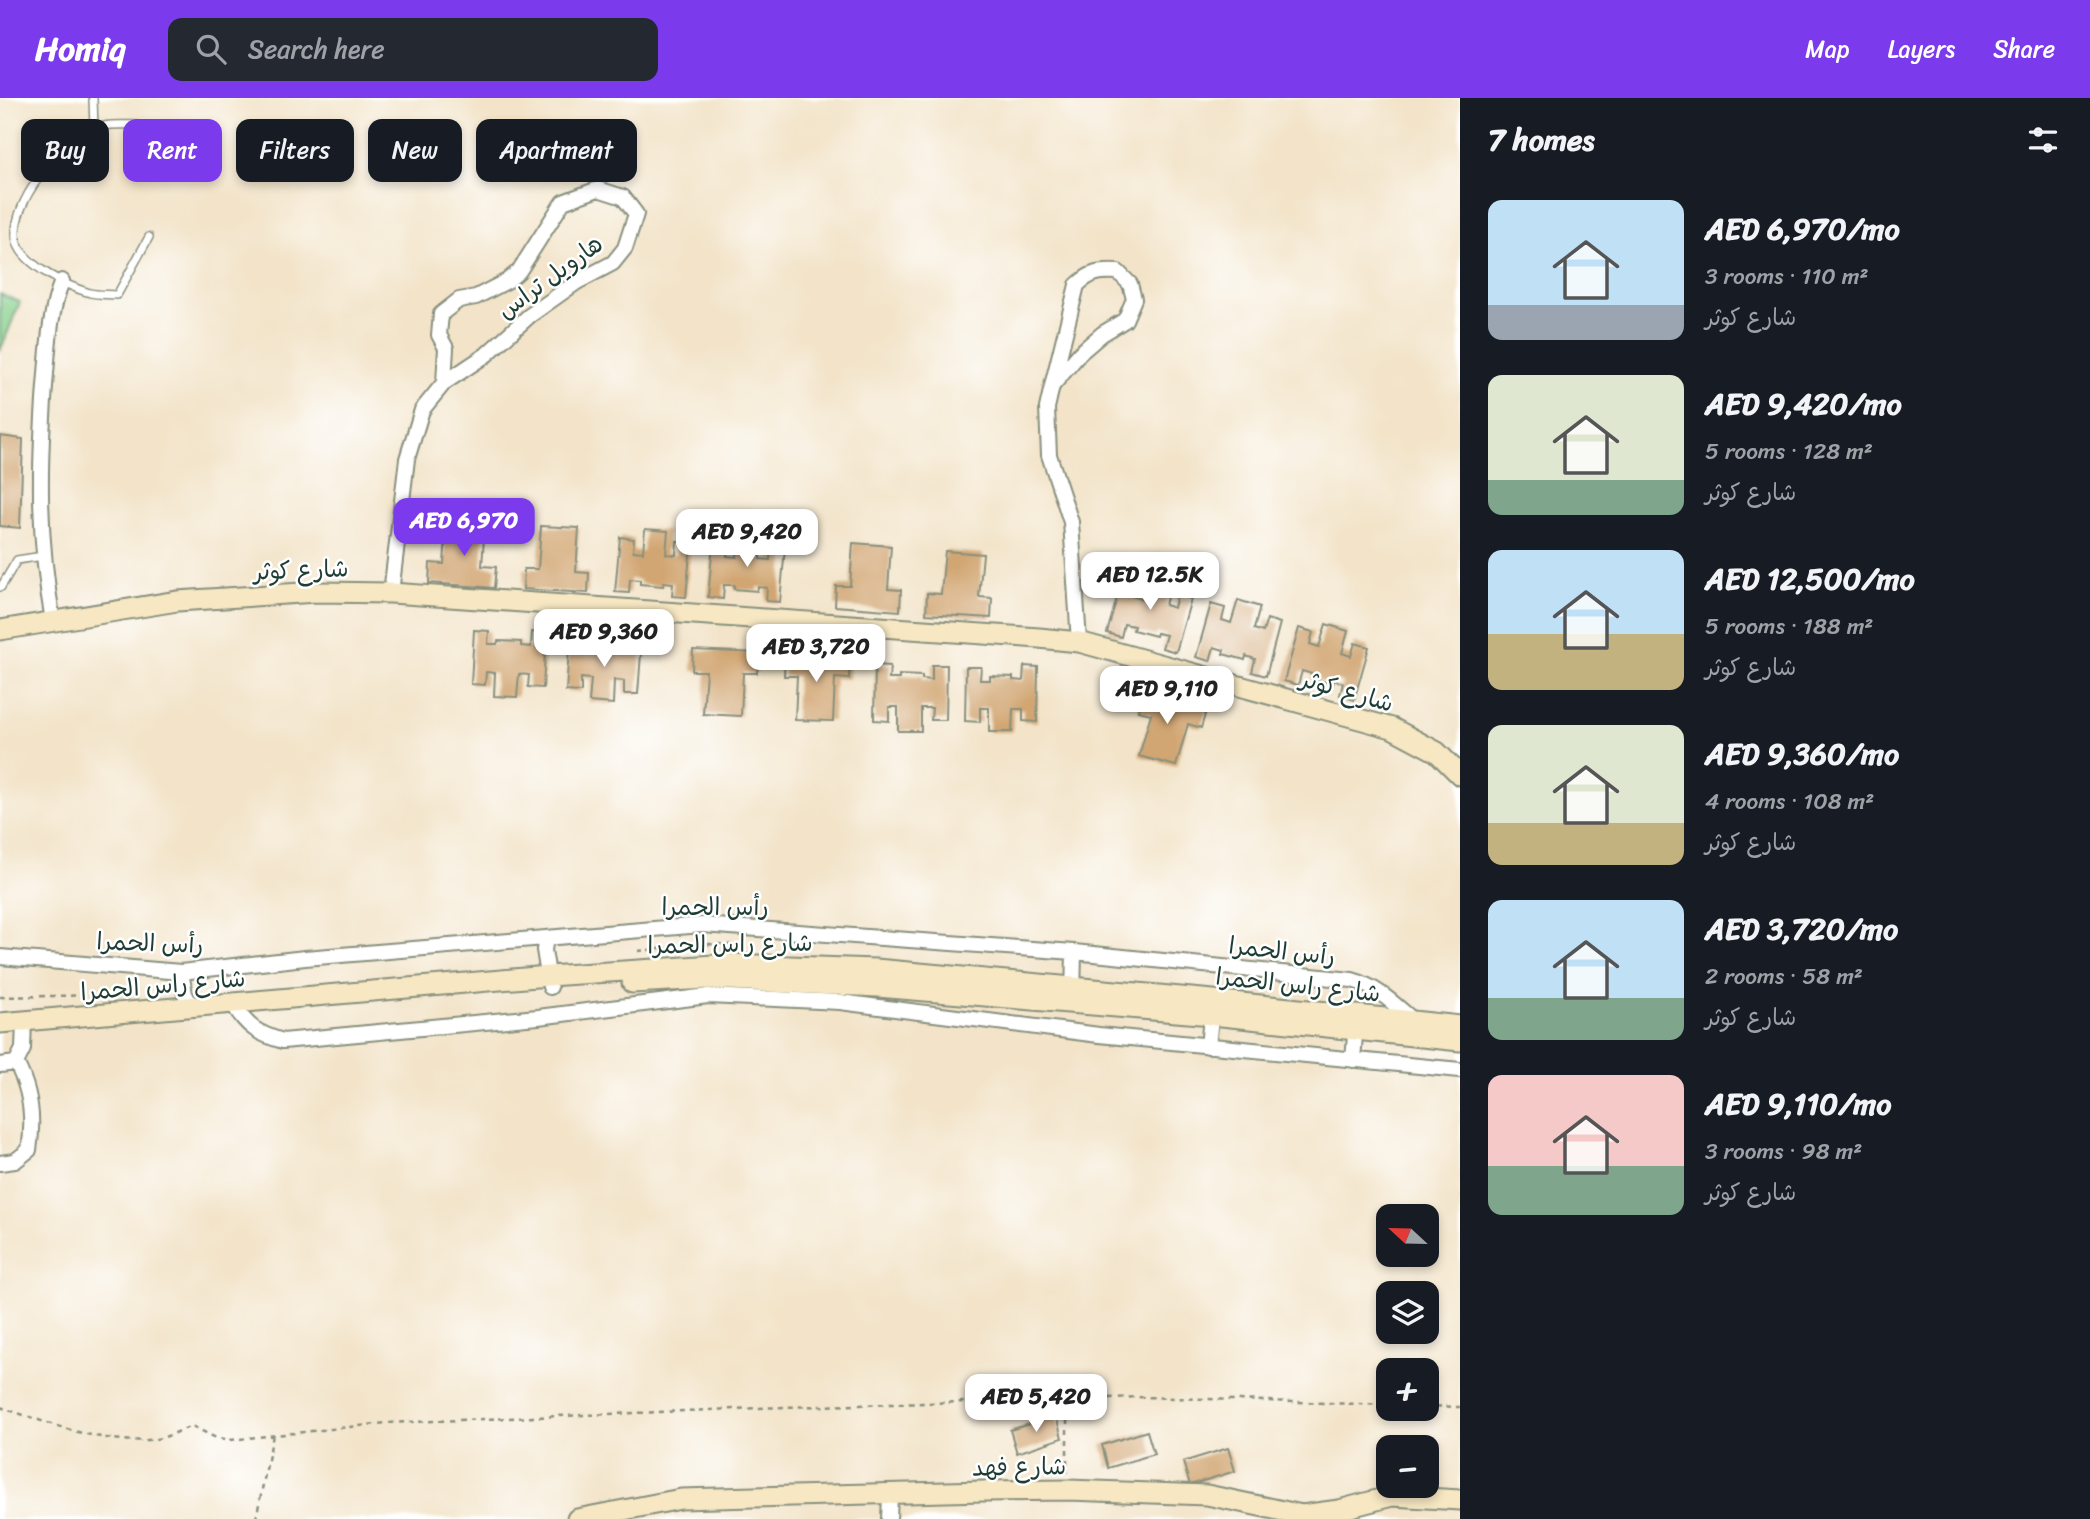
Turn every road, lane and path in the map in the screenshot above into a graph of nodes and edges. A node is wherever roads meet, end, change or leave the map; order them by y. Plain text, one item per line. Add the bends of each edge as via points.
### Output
1 (93, 98) edge
2 (94, 119) edge
3 (38, 182) edge
4 (149, 237) dead end
5 (62, 281) junction
6 (444, 383) junction
7 (1052, 386) junction
8 (43, 556) junction
9 (1, 587) edge
10 (391, 593) junction
11 (53, 621) junction
12 (0, 630) edge
13 (1079, 642) junction
14 (1460, 775) edge
15 (546, 938) junction
16 (1074, 953) junction
17 (0, 957) edge
18 (181, 972) junction
19 (708, 980) junction
20 (549, 982) junction
21 (1072, 996) junction
22 (1212, 1008) junction
23 (236, 1010) junction
24 (195, 1013) junction
25 (1415, 1022) junction
26 (0, 1023) edge
27 (1356, 1023) junction
28 (1460, 1026) edge
29 (23, 1027) junction
30 (0, 1035) edge
31 (1460, 1041) edge
32 (1208, 1046) junction
33 (1353, 1060) junction
34 (16, 1063) junction
35 (0, 1065) edge
36 (1460, 1070) edge
37 (0, 1163) edge
38 (1067, 1399) junction
39 (1376, 1405) edge
40 (1439, 1406) edge
41 (0, 1407) edge
42 (1460, 1407) edge
43 (273, 1435) junction
44 (1068, 1490) junction
45 (890, 1495) junction
46 (1460, 1500) edge
47 (256, 1519) edge
48 (577, 1519) edge
49 (889, 1519) edge

1 - 2 lane
3 - 5 lane via 17,221 17,242 25,258
4 - 5 lane via 117,295 91,293
5 - 8 street via 48,354 43,418
6 - 6 street, هارويل تراس via 486,355 529,316 613,263 625,248 636,214 623,197 598,190 563,202 519,271 476,297 459,300 441,314 439,335 446,348
6 - 10 street, هارويل تراس via 422,410 407,459
7 - 7 street via 1080,353 1125,320 1134,299 1130,284 1118,272 1097,271 1077,285
7 - 13 street via 1047,408 1049,455 1071,522
8 - 9 lane via 17,560
8 - 11 street
10 - 11 street, شارع كوثر via 317,592 177,601
10 - 13 street, شارع كوثر
11 - 12 street, شارع كوثر
13 - 14 street, شارع كوثر via 1392,728 1437,752
15 - 16 street, رأس الحمرا via 702,925
15 - 18 street, رأس الحمرا
15 - 20 street
16 - 21 street
16 - 25 street, رأس الحمرا via 1352,980 1380,992
17 - 18 street, رأس الحمرا
18 - 24 street
19 - 20 street, شارع راس الحمرا
19 - 21 street, شارع راس الحمرا via 876,969
19 - 23 street via 538,1017 283,1041 261,1034
19 - 32 street via 840,1002
20 - 23 street, شارع راس الحمرا
21 - 22 street, شارع راس الحمرا
22 - 27 street, شارع راس الحمرا
22 - 32 street
23 - 24 street, شارع راس الحمرا
24 - 29 street, شارع راس الحمرا
25 - 27 street, شارع راس الحمرا
25 - 28 street, شارع راس الحمرا
26 - 29 street, شارع راس الحمرا
27 - 31 street, شارع راس الحمرا
27 - 33 street
29 - 30 street, شارع راس الحمرا
29 - 34 street via 23,1049
32 - 33 street
33 - 36 street
34 - 35 street
34 - 37 street via 27,1087 32,1130 29,1150 15,1161
38 - 39 path
38 - 43 path via 386,1423
38 - 44 path
40 - 42 path
41 - 43 path via 85,1434 136,1440 192,1426 230,1440
43 - 47 path
44 - 45 street, شارع فهد
44 - 46 street, شارع فهد via 1207,1495 1302,1515 1392,1496
45 - 48 street, شارع فهد via 681,1499
45 - 49 street

